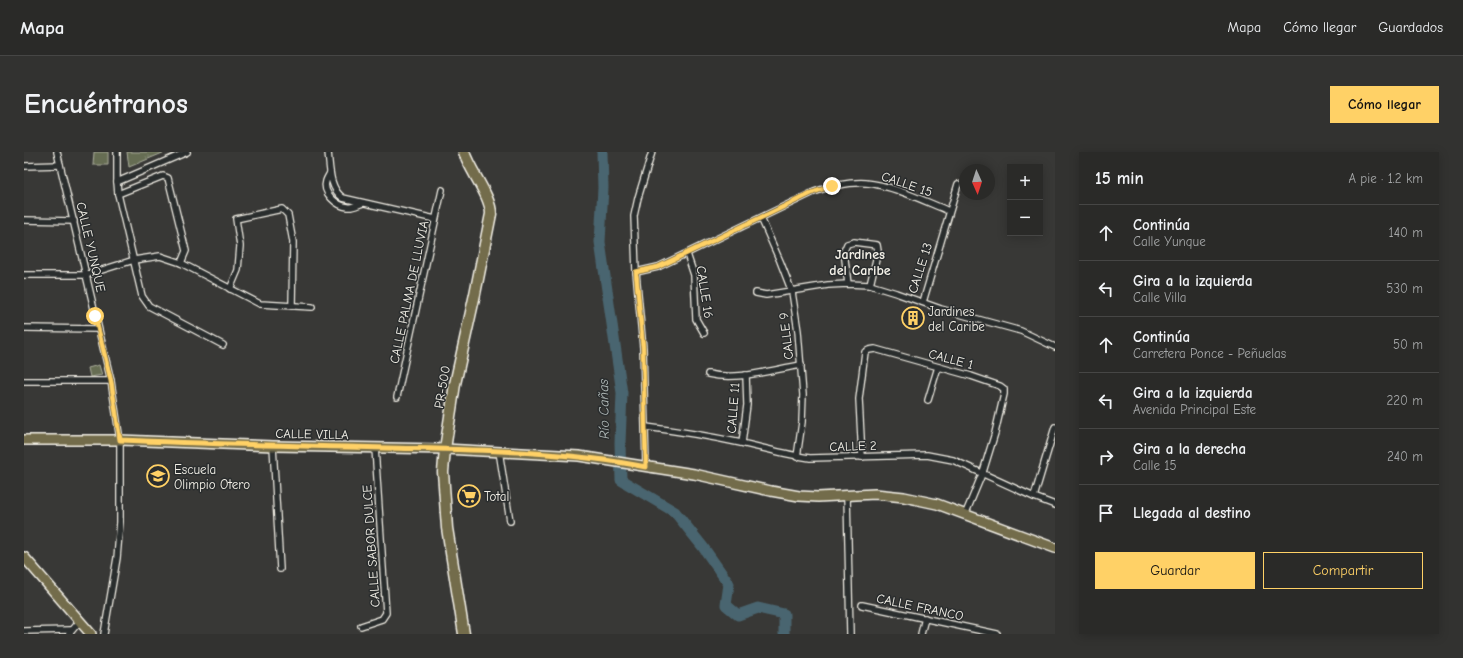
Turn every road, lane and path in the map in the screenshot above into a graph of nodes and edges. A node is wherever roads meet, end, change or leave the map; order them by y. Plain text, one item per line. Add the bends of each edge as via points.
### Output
1 (57, 152) edge
2 (117, 152) edge
3 (187, 152) edge
4 (328, 152) edge
5 (464, 152) edge
6 (652, 152) edge
7 (60, 165) junction
8 (24, 166) edge
9 (331, 172) junction
10 (117, 182) junction
11 (958, 184) dead end
12 (442, 190) dead end
13 (118, 194) junction
14 (364, 202) junction
15 (949, 211) junction
16 (761, 218) junction
17 (435, 219) junction
18 (24, 220) edge
19 (74, 221) junction
20 (686, 254) junction
21 (134, 260) junction
22 (181, 263) junction
23 (636, 272) junction
24 (24, 274) edge
25 (86, 275) junction
26 (848, 284) junction
27 (870, 285) junction
28 (230, 289) junction
29 (792, 292) junction
30 (756, 293) dead end
31 (922, 302) junction
32 (292, 306) junction
33 (312, 307) dead end
34 (24, 328) edge
35 (98, 329) junction
36 (704, 333) dead end
37 (223, 345) dead end
38 (1055, 347) edge
39 (800, 365) junction
40 (938, 368) junction
41 (708, 374) dead end
42 (746, 375) junction
43 (24, 381) edge
44 (111, 381) junction
45 (397, 397) dead end
46 (928, 400) dead end
47 (646, 427) junction
48 (1055, 427) edge
49 (24, 440) edge
50 (120, 440) junction
51 (742, 443) junction
52 (273, 446) junction
53 (375, 448) junction
54 (445, 449) junction
55 (499, 451) junction
56 (797, 457) junction
57 (862, 457) junction
58 (642, 466) junction
59 (983, 472) junction
60 (847, 495) junction
61 (1034, 497) junction
62 (1055, 505) edge
63 (965, 515) junction
64 (510, 521) dead end
65 (1055, 548) edge
66 (24, 558) edge
67 (280, 569) dead end
68 (862, 606) dead end
69 (924, 618) junction
70 (80, 621) junction
71 (361, 626) dead end
72 (24, 631) edge
73 (70, 632) edge
74 (974, 632) edge
75 (91, 634) edge
76 (104, 634) edge
77 (464, 634) edge
78 (850, 634) edge
79 (921, 634) edge
80 (997, 634) edge

1 - 7 street, CALLE YUNQUE
2 - 10 street
3 - 10 street
4 - 9 street
5 - 54 highway, PR-500 / PR-500 via 489,202 491,214 455,384
6 - 23 street via 634,216
7 - 8 street
7 - 19 street, CALLE YUNQUE
9 - 14 street via 337,194 343,198
9 - 14 street via 325,182 332,198 349,208
10 - 13 street
11 - 15 street, CALLE 13
12 - 17 street, CALLE PALMA DE LLUVIA
13 - 21 street
13 - 22 street via 163,176 168,178 186,251
14 - 17 street
15 - 16 street, CALLE 15 via 884,186 851,183 814,192
15 - 31 street, CALLE 13
16 - 20 street, CALLE 15
16 - 29 street, CALLE 9
17 - 45 street, CALLE PALMA DE LLUVIA
18 - 19 street
19 - 25 street, CALLE YUNQUE
20 - 23 street, CALLE 15 via 658,267
20 - 36 street, CALLE 16 via 694,275 696,319
21 - 22 street via 160,256
21 - 25 street
21 - 37 street via 142,296 149,306
22 - 28 street
23 - 47 street via 643,348
24 - 25 street
25 - 35 street, CALLE YUNQUE
26 - 27 street, CALLE 13
26 - 27 street via 844,251 847,244 854,242 876,245 878,251
26 - 29 street, CALLE 13
27 - 31 street, CALLE 13
28 - 32 street via 260,304
28 - 32 street via 238,270 240,246 236,219 282,209 288,215 293,242
29 - 30 street, CALLE 13 via 766,295
29 - 39 street, CALLE 9
31 - 38 street via 1021,331
32 - 33 street
34 - 35 street
35 - 44 street, CALLE YUNQUE
39 - 42 street
39 - 56 street, CALLE 9 via 803,395
40 - 46 street
40 - 57 street, CALLE 1 via 875,349 865,352 859,399
40 - 59 street, CALLE 1 via 996,384 1004,389 995,433
41 - 42 street
42 - 51 street, CALLE 11 via 747,405
43 - 44 street
44 - 50 street, CALLE YUNQUE
47 - 51 street, CALLE 2
47 - 58 street
48 - 61 street
49 - 50 main road, CALLE VILLA
50 - 52 main road, CALLE VILLA
50 - 76 street, CALLE YUNQUE via 120,522 117,558
51 - 56 street, CALLE 2
52 - 53 main road, CALLE VILLA
52 - 67 street
53 - 54 main road, CALLE VILLA
53 - 71 street, CALLE SABOR DULCE via 386,613 382,619
54 - 55 main road, CALLE VILLA
54 - 77 highway, PR-500 / PR-500 via 443,472 447,528
55 - 58 main road, CALLE VILLA via 579,456
55 - 64 street
56 - 57 street, CALLE 2
57 - 59 street, CALLE 2 via 927,455 953,460
58 - 60 main road, CALLE VILLA via 799,496
59 - 61 street, CALLE 2
59 - 63 street, CALLE 1
60 - 63 main road, CALLE VILLA via 876,494 904,497 937,504
60 - 78 street
61 - 62 street, CALLE 2
63 - 65 main road, CALLE VILLA
66 - 70 main road
68 - 69 street, CALLE FRANCO
69 - 74 street, CALLE FRANCO
69 - 79 street
70 - 73 street
70 - 75 main road
72 - 73 street
74 - 80 street, CALLE FRANCO

